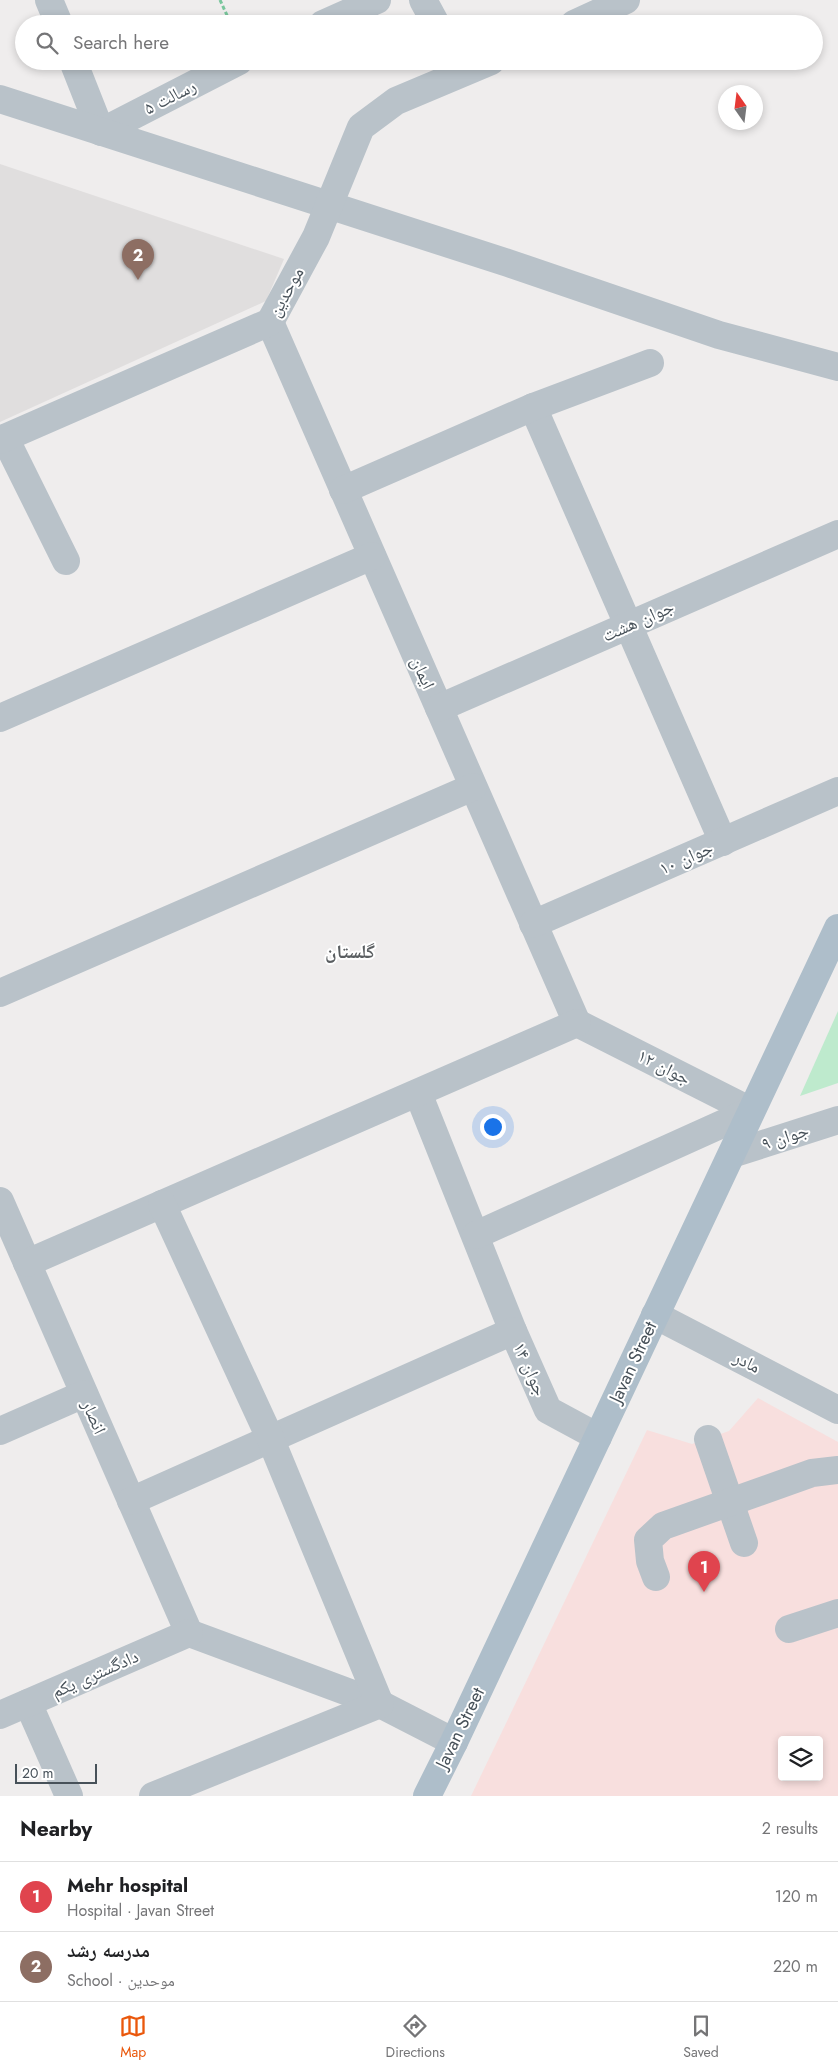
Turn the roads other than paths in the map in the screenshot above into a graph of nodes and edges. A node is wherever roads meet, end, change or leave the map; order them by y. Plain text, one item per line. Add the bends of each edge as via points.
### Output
1 (49, 0) edge
2 (377, 0) edge
3 (423, 0) edge
4 (626, 0) edge
5 (55, 15) edge
6 (343, 15) edge
7 (431, 15) edge
8 (594, 15) edge
9 (77, 70) edge
10 (222, 70) edge
11 (455, 70) edge
12 (0, 99) edge
13 (101, 132) junction
14 (328, 206) junction
15 (270, 322) junction
16 (650, 363) dead end
17 (838, 367) edge
18 (533, 408) junction
19 (3, 439) edge
20 (343, 490) junction
21 (838, 534) edge
22 (372, 556) junction
23 (66, 561) dead end
24 (628, 625) junction
25 (438, 708) junction
26 (0, 718) edge
27 (473, 787) junction
28 (838, 791) edge
29 (723, 842) junction
30 (533, 924) junction
31 (838, 928) edge
32 (0, 993) edge
33 (577, 1024) junction
34 (418, 1093) junction
35 (751, 1111) junction
36 (838, 1120) edge
37 (732, 1154) junction
38 (0, 1201) edge
39 (162, 1204) junction
40 (476, 1235) junction
41 (27, 1263) junction
42 (655, 1315) junction
43 (513, 1331) junction
44 (826, 1393) edge
45 (84, 1394) junction
46 (838, 1410) edge
47 (0, 1431) edge
48 (598, 1437) junction
49 (708, 1439) dead end
50 (271, 1440) junction
51 (838, 1470) edge
52 (131, 1501) junction
53 (729, 1502) junction
54 (744, 1543) dead end
55 (656, 1577) dead end
56 (836, 1619) edge
57 (789, 1629) dead end
58 (189, 1633) junction
59 (28, 1703) junction
60 (380, 1704) junction
61 (0, 1715) edge
62 (454, 1742) junction
63 (69, 1796) edge
64 (153, 1796) edge
65 (427, 1796) edge

1 - 5 street
2 - 6 street
3 - 7 street
4 - 8 street
9 - 13 street
10 - 13 street, رسالت ۵
11 - 14 street, موحدین via 396,101 362,127
12 - 13 street
13 - 14 street
14 - 15 street, موحدین via 316,237
14 - 17 street via 719,335
15 - 19 street, موحدین
15 - 20 street, ایمان
16 - 18 street
18 - 20 street
18 - 24 street
19 - 23 street
20 - 22 street, ایمان
21 - 24 street, جوان هشت
22 - 25 street, ایمان
22 - 26 street
24 - 25 street, جوان هشت
24 - 29 street
25 - 27 street, ایمان
27 - 30 street, ایمان
27 - 32 street
28 - 29 street, جوان ۱۰
29 - 30 street, جوان ۱۰
30 - 33 street, ایمان
31 - 35 main road, Javan Street
33 - 34 street
33 - 35 street, جوان ۱۲
34 - 39 street
34 - 40 street, جوان ۱۴
35 - 37 main road, Javan Street
35 - 40 street
36 - 37 street, جوان ۹
37 - 42 main road, Javan Street
38 - 41 street, انصار
39 - 41 street
39 - 50 street
40 - 43 street, جوان ۱۴
41 - 45 street, انصار
42 - 44 street, مادر
42 - 48 main road, Javan Street
43 - 48 street, جوان ۱۴ via 548,1410
43 - 50 street
44 - 46 street, مادر
45 - 47 street
45 - 52 street, انصار
48 - 62 main road, Javan Street
49 - 53 street
50 - 52 street
50 - 60 street
51 - 53 street via 812,1473
52 - 58 street, انصار
53 - 54 street
53 - 55 street via 663,1526 648,1540
56 - 57 street
58 - 59 street, دادگستری یکم
58 - 60 street
59 - 61 street, دادگستری یکم
59 - 63 street
60 - 62 street
60 - 64 street
62 - 65 main road, Javan Street

